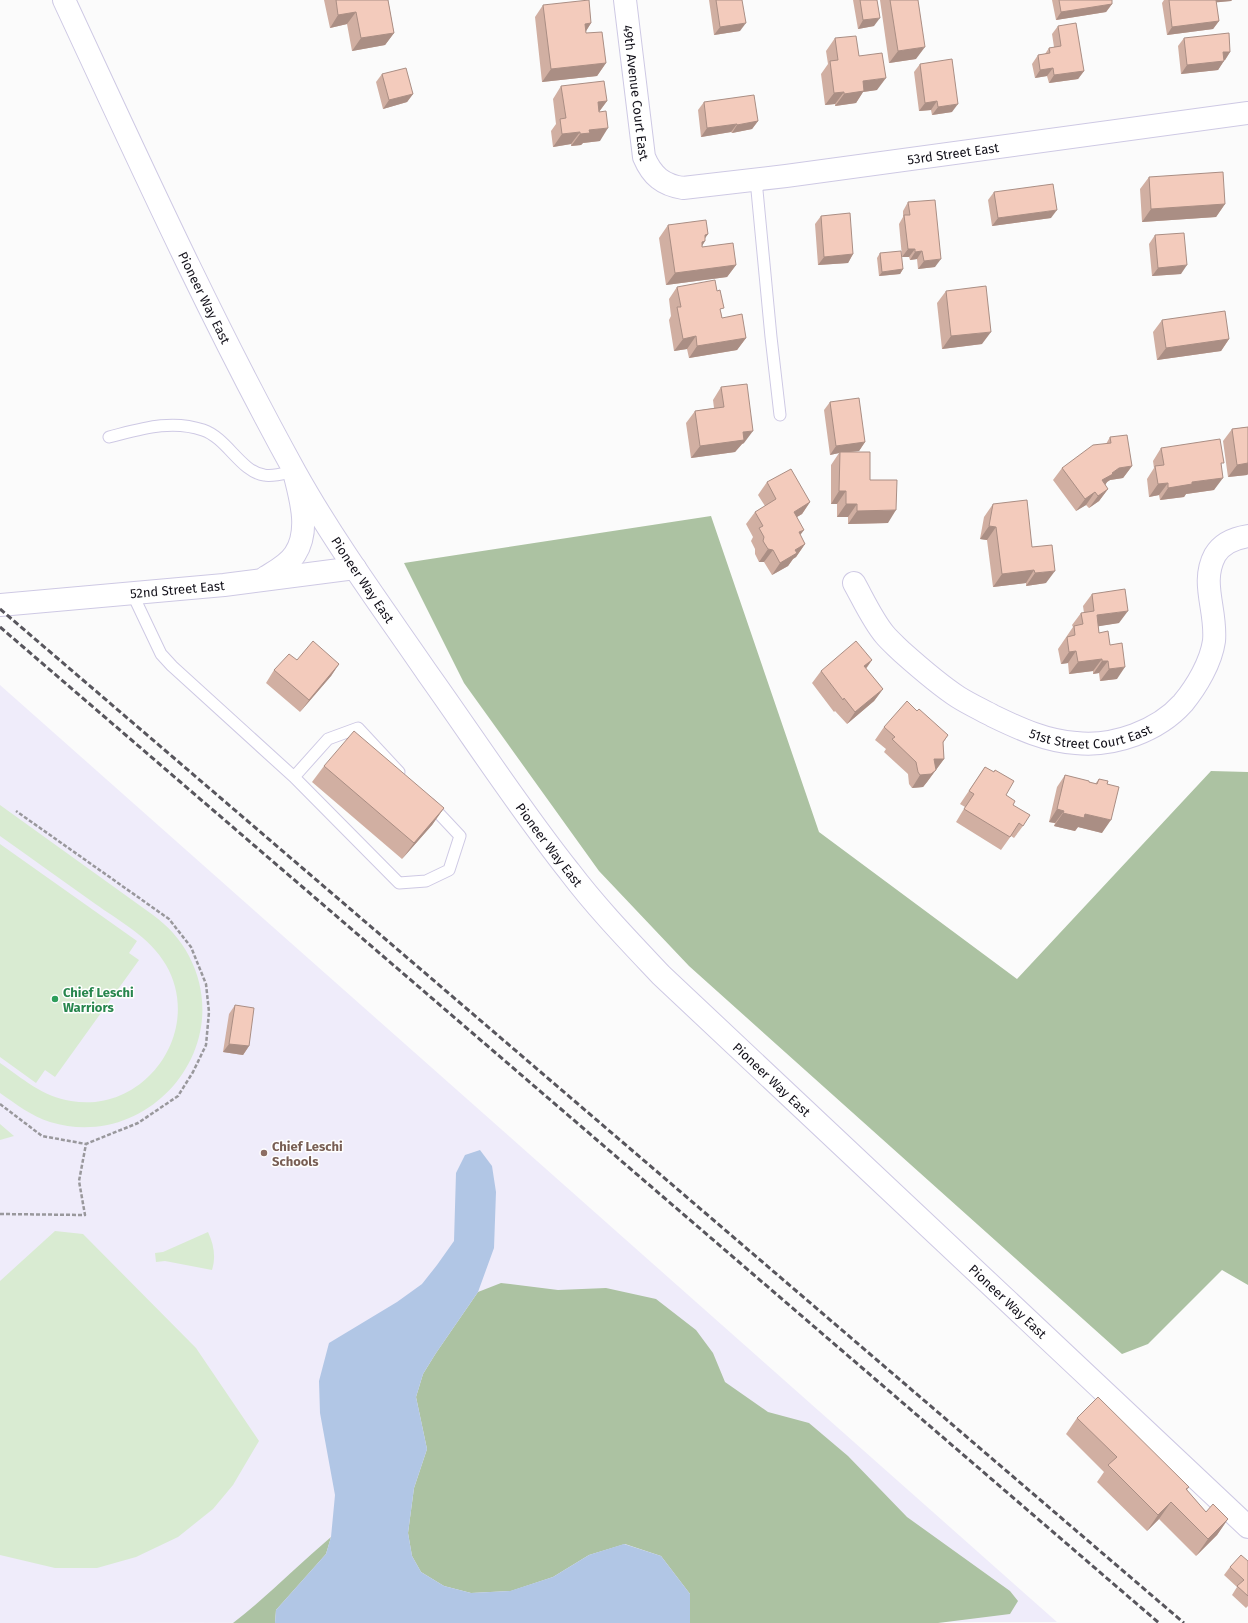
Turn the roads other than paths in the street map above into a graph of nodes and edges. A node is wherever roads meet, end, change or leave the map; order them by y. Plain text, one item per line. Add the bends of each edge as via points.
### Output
1 (64, 0) edge
2 (626, 0) edge
3 (1248, 113) edge
4 (660, 179) joint
5 (756, 180) junction
6 (780, 415) dead end
7 (109, 437) dead end
8 (294, 471) junction
9 (1248, 536) edge
10 (355, 568) junction
11 (260, 580) junction
12 (854, 583) dead end
13 (132, 593) junction
14 (0, 605) edge
15 (294, 776) junction
16 (406, 780) edge
17 (422, 796) edge
18 (1248, 1527) edge

1 - 8 main road, Pioneer Way East via 193,277
2 - 4 main road, 49th Avenue Court East via 644,157 649,168
3 - 5 main road, 53rd Street East
4 - 5 main road, 53rd Street East via 670,186 683,188
5 - 6 lane
7 - 8 lane via 153,426 178,424 204,430 222,441 252,471 264,476
8 - 10 main road, Pioneer Way East
8 - 11 main road via 301,499 301,540 290,560
9 - 12 main road, 51st Street Court East via 1227,542 1218,550 1209,570 1214,641 1210,656 1195,686 1183,703 1160,722 1138,734 1114,741 1076,744 1040,737 1018,729 959,698 937,683 884,635
10 - 11 main road, 52nd Street East
10 - 18 main road, Pioneer Way East via 521,807 569,872 630,942 661,975
11 - 13 main road, 52nd Street East
13 - 14 main road, 52nd Street East
13 - 15 lane via 161,654
15 - 16 lane via 328,739 358,728
15 - 17 lane via 399,883 426,881 449,870 460,836

